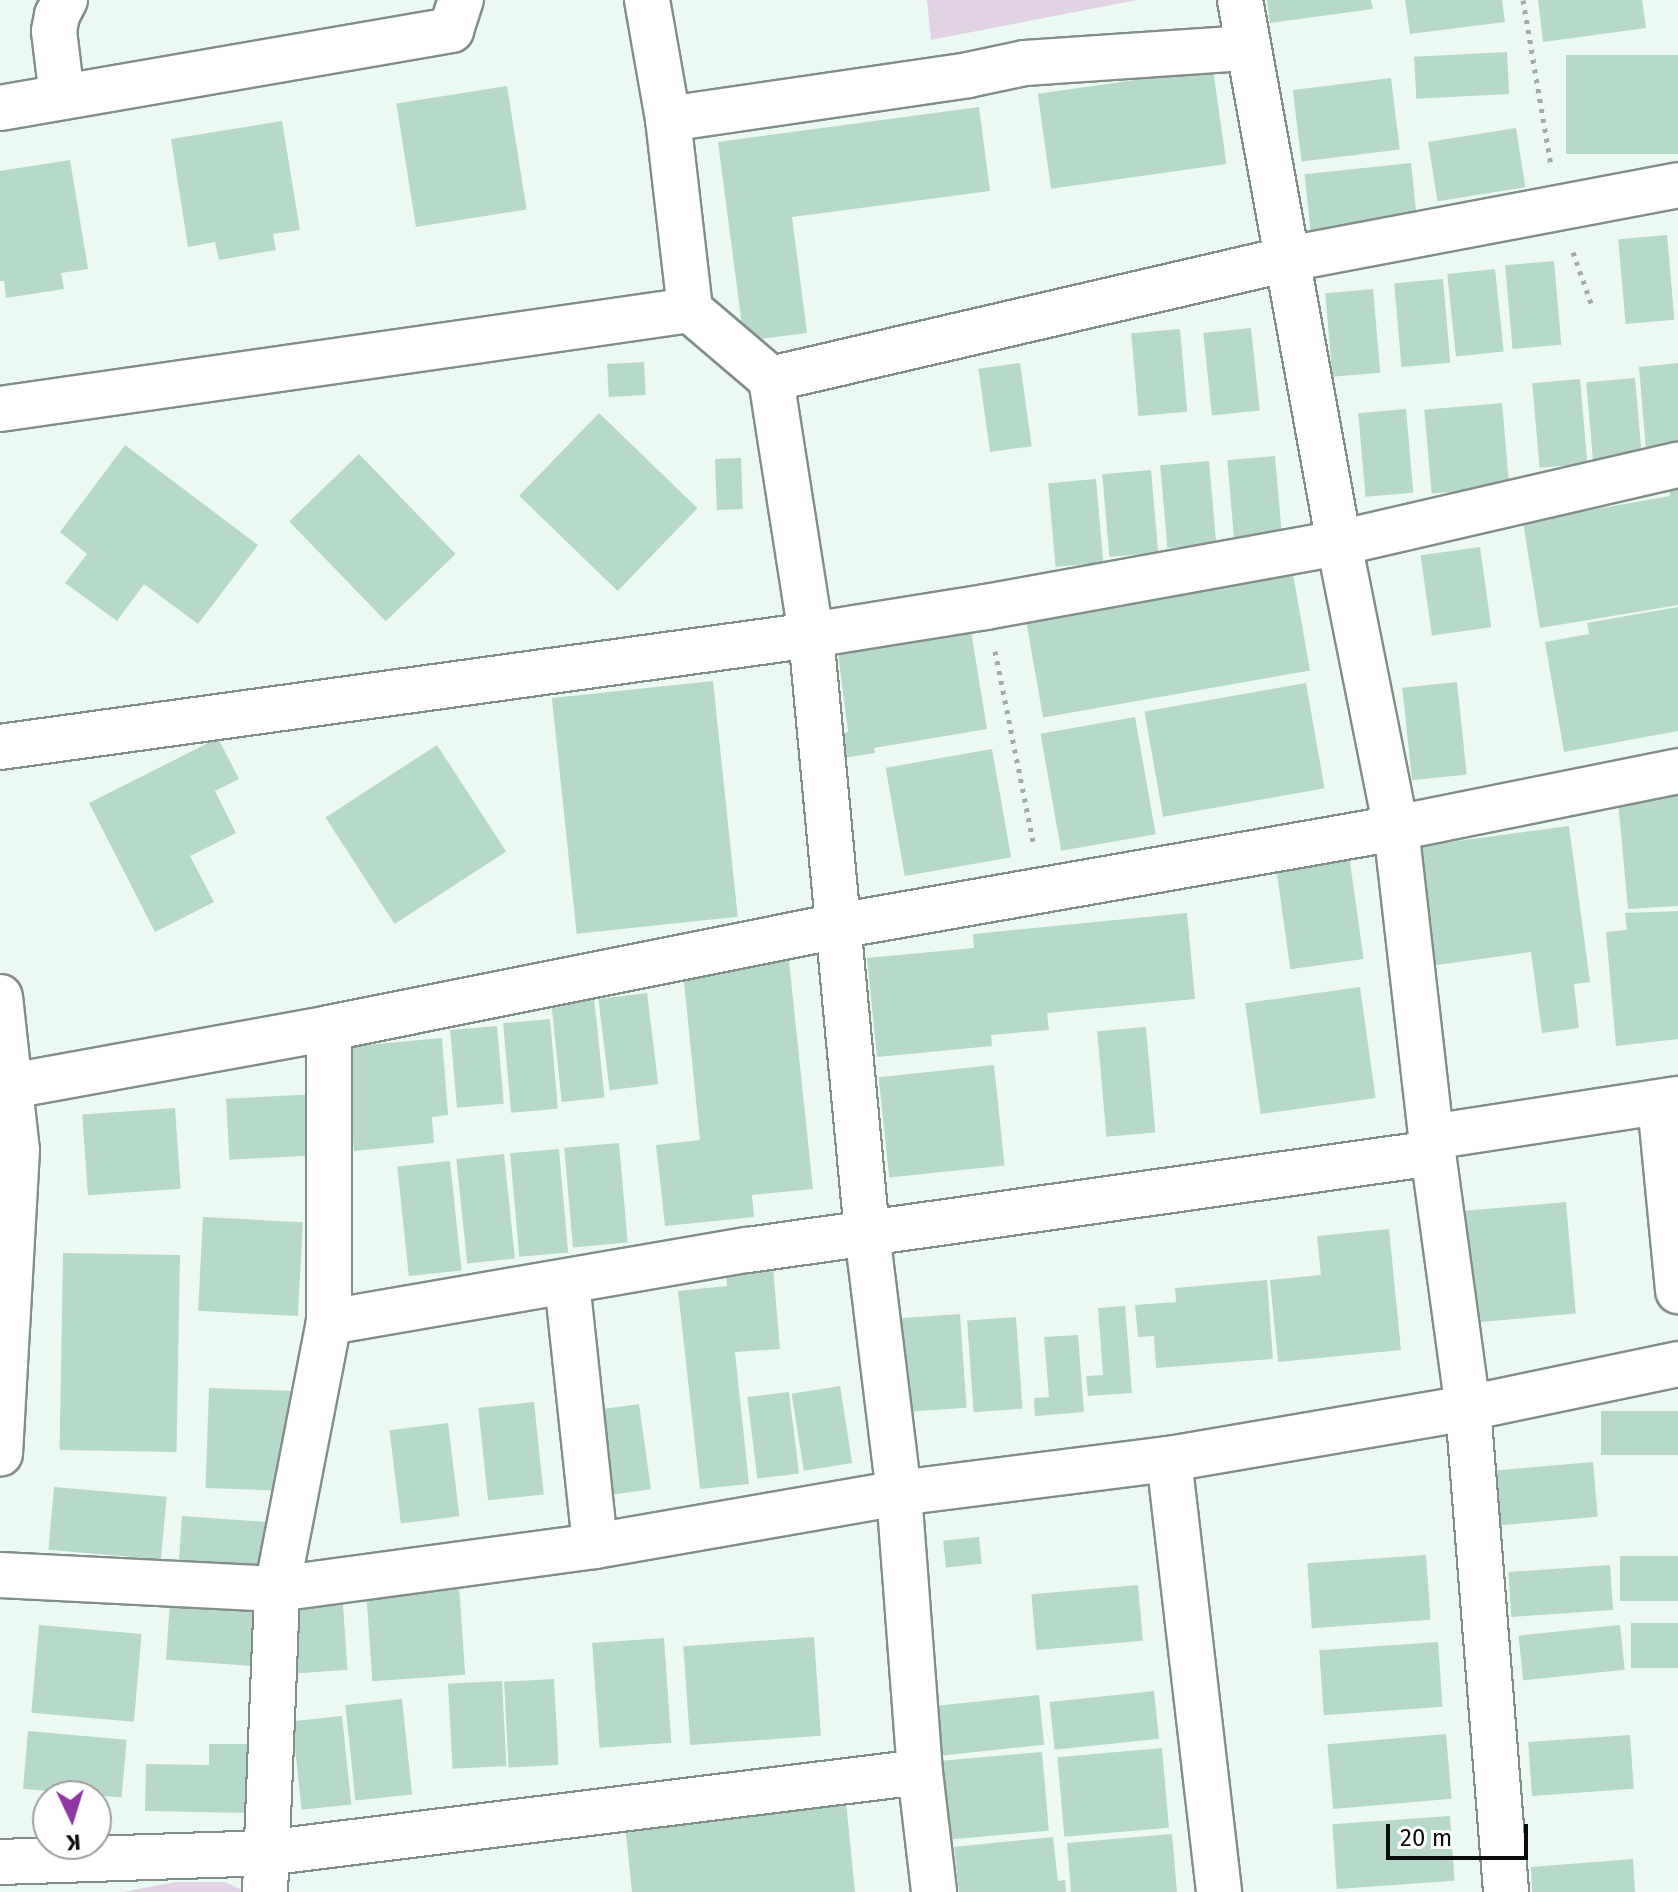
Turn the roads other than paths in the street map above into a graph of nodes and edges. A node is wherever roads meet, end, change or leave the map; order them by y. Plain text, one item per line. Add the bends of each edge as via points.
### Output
1 (65, 0) edge
2 (461, 0) edge
3 (647, 0) edge
4 (1240, 0) edge
5 (1247, 48) junction
6 (62, 97) junction
7 (0, 108) edge
8 (668, 119) junction
9 (1678, 185) edge
10 (1288, 259) junction
11 (690, 310) junction
12 (771, 379) junction
13 (0, 409) edge
14 (1678, 465) edge
15 (1339, 543) junction
16 (811, 635) junction
17 (0, 747) edge
18 (1678, 771) edge
19 (1396, 828) junction
20 (838, 926) junction
21 (0, 997) edge
22 (329, 1028) junction
23 (5, 1087) edge
24 (1669, 1101) edge
25 (1432, 1145) junction
26 (867, 1233) junction
27 (567, 1282) junction
28 (1678, 1291) edge
29 (329, 1322) junction
30 (1678, 1364) edge
31 (1468, 1408) junction
32 (0, 1454) edge
33 (1169, 1459) junction
34 (899, 1493) junction
35 (595, 1546) junction
36 (0, 1575) edge
37 (277, 1589) junction
38 (920, 1772) junction
39 (0, 1862) edge
40 (265, 1872) edge
41 (934, 1892) edge
42 (1219, 1892) edge
43 (1506, 1892) edge

1 - 6 street via 54,31
2 - 6 street via 451,30
3 - 8 street
4 - 5 street
5 - 8 street via 1025,63
5 - 10 street
6 - 7 street
8 - 11 street
9 - 10 street
10 - 12 street
10 - 15 street
11 - 12 street
11 - 13 street
12 - 16 street
14 - 15 street
15 - 16 street
15 - 19 street
16 - 17 street
16 - 20 street
18 - 19 street
19 - 20 street
19 - 25 street
20 - 22 street
20 - 26 street
21 - 23 street
22 - 23 street
22 - 29 street
23 - 32 street via 17,1150
24 - 25 street
24 - 28 street
25 - 26 street
25 - 31 street
26 - 27 street
26 - 34 street
27 - 29 street
27 - 35 street
29 - 37 street
30 - 31 street
31 - 33 street
31 - 43 street
33 - 34 street
33 - 42 street
34 - 35 street
34 - 38 street
35 - 37 street
36 - 37 street
37 - 40 street
38 - 40 street
38 - 41 street
39 - 40 street

